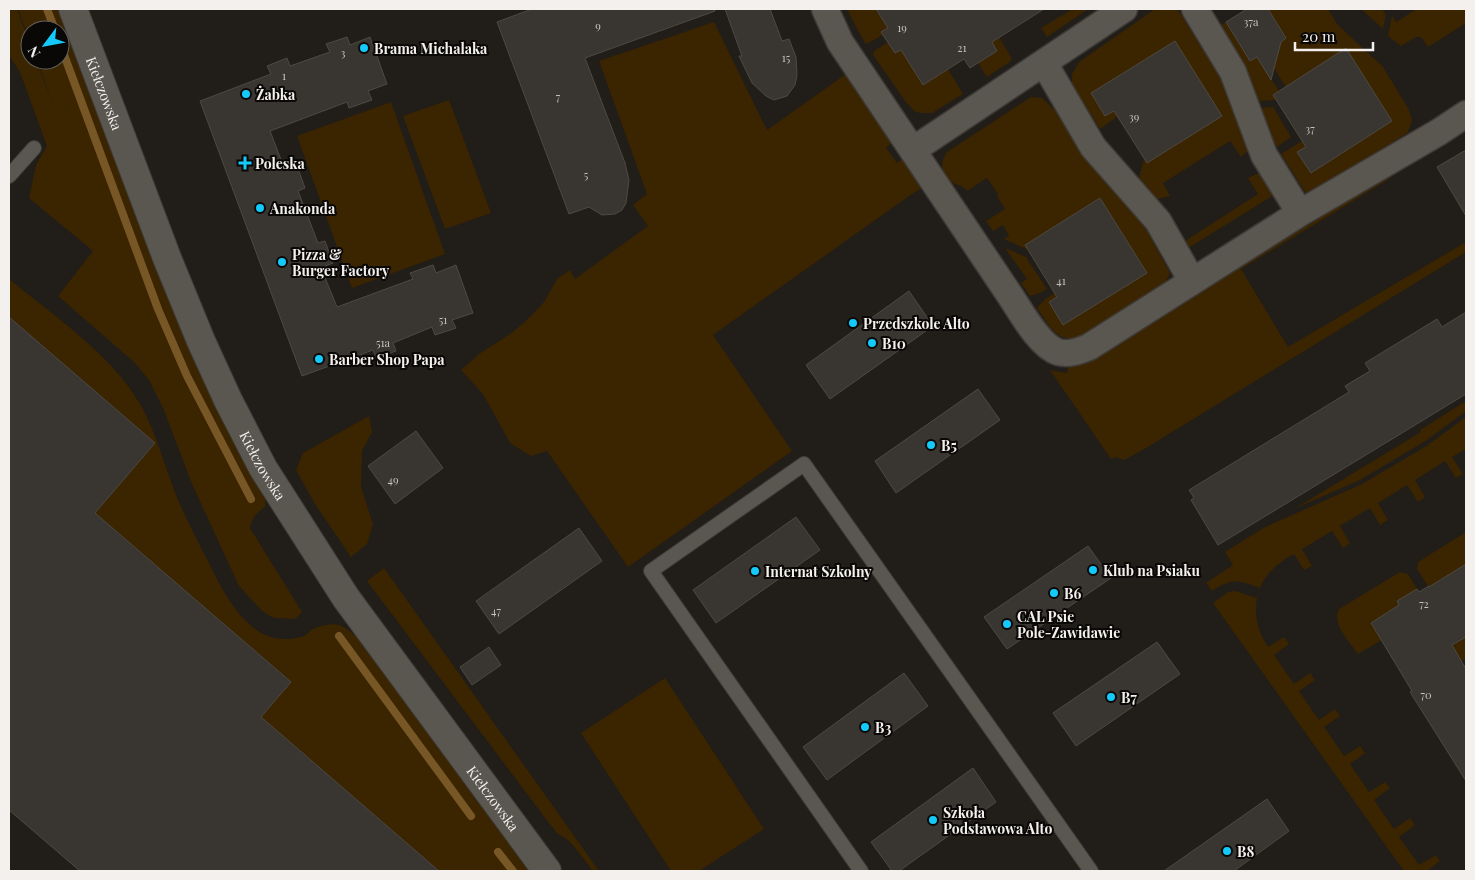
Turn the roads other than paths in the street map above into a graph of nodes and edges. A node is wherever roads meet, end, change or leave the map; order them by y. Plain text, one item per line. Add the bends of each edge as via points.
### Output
1 (73, 9) edge
2 (825, 9) edge
3 (1124, 9) edge
4 (1195, 9) edge
5 (1044, 63) junction
6 (1466, 114) edge
7 (34, 148) dead end
8 (913, 150) junction
9 (9, 176) edge
10 (1300, 212) junction
11 (1192, 281) junction
12 (547, 871) edge
13 (861, 871) edge
14 (1091, 871) edge

1 - 12 street, Kiełczowska via 163,249 228,400 263,468 346,598
2 - 8 street via 840,42
3 - 5 street
4 - 10 street via 1233,72 1264,155
5 - 8 street
5 - 11 street via 1093,146 1158,221
6 - 10 street
7 - 9 lane
8 - 11 street via 1033,329 1048,346 1059,352 1073,353 1089,347
10 - 11 street
13 - 14 lane via 651,571 804,464

